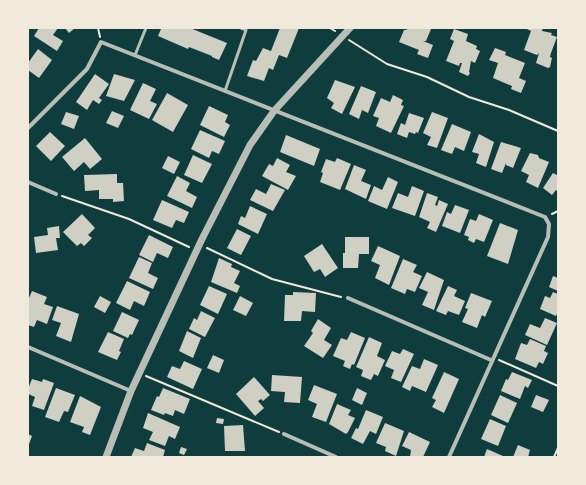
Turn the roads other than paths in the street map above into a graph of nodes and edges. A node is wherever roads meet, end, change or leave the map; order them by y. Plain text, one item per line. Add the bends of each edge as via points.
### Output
1 (146, 28) edge
2 (241, 28) edge
3 (350, 28) edge
4 (135, 55) junction
5 (225, 91) junction
6 (274, 111) junction
7 (28, 128) edge
8 (28, 182) edge
9 (56, 194) dead end
10 (348, 298) dead end
11 (28, 347) edge
12 (492, 359) junction
13 (131, 390) junction
14 (284, 434) road end
15 (106, 457) edge
16 (336, 457) edge
17 (449, 457) edge

1 - 4 lane
2 - 5 lane via 246,30
3 - 6 street
4 - 5 street
4 - 7 street via 101,42 87,69
5 - 6 street
6 - 12 street via 545,217 549,224 548,237
6 - 13 street via 250,145 230,183
8 - 9 street
10 - 12 street
11 - 13 street
12 - 17 street
13 - 15 street
14 - 16 street

